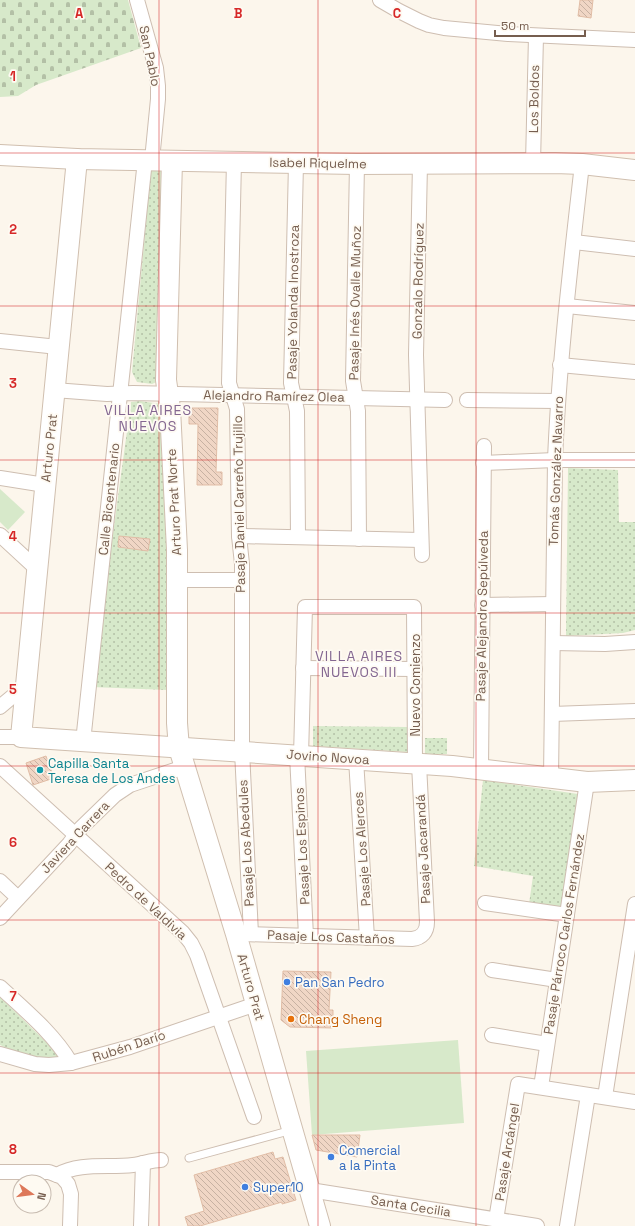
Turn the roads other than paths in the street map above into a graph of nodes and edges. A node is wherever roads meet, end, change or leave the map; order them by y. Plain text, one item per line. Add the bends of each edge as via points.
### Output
1 (137, 0) edge
2 (380, 0) edge
3 (536, 36) junction
4 (635, 40) edge
5 (0, 154) edge
6 (77, 158) junction
7 (156, 160) junction
8 (234, 161) junction
9 (296, 163) junction
10 (533, 163) junction
11 (357, 164) junction
12 (420, 164) junction
13 (582, 164) junction
14 (635, 170) edge
15 (574, 242) junction
16 (635, 249) edge
17 (567, 306) junction
18 (635, 313) edge
19 (0, 341) edge
20 (58, 347) junction
21 (560, 364) junction
22 (635, 372) edge
23 (54, 390) junction
24 (120, 394) junction
25 (168, 394) junction
26 (233, 395) junction
27 (294, 396) junction
28 (356, 398) junction
29 (418, 399) junction
30 (445, 400) dead end
31 (467, 400) dead end
32 (558, 401) junction
33 (484, 446) dead end
34 (555, 460) junction
35 (635, 460) edge
36 (484, 463) junction
37 (0, 478) edge
38 (45, 485) junction
39 (0, 535) edge
40 (239, 536) junction
41 (298, 537) junction
42 (358, 539) junction
43 (420, 540) junction
44 (422, 555) dead end
45 (37, 569) junction
46 (177, 580) junction
47 (241, 580) junction
48 (553, 604) junction
49 (482, 605) junction
50 (635, 642) edge
51 (553, 643) junction
52 (303, 668) junction
53 (415, 669) junction
54 (25, 692) junction
55 (0, 707) edge
56 (635, 711) edge
57 (552, 714) junction
58 (0, 737) edge
59 (21, 737) junction
60 (83, 742) junction
61 (242, 751) junction
62 (299, 756) junction
63 (181, 758) junction
64 (356, 759) junction
65 (417, 763) junction
66 (0, 766) edge
67 (481, 769) junction
68 (551, 778) junction
69 (635, 780) edge
70 (587, 782) junction
71 (76, 835) junction
72 (0, 881) edge
73 (18, 898) junction
74 (485, 903) dead end
75 (635, 904) edge
76 (567, 915) junction
77 (0, 918) edge
78 (243, 934) junction
79 (424, 934) joint
80 (306, 936) junction
81 (367, 938) junction
82 (492, 970) dead end
83 (557, 980) junction
84 (0, 987) edge
85 (256, 1004) junction
86 (219, 1016) junction
87 (492, 1035) dead end
88 (547, 1044) junction
89 (0, 1054) edge
90 (71, 1063) junction
91 (541, 1087) junction
92 (588, 1094) junction
93 (604, 1097) junction
94 (635, 1102) edge
95 (254, 1117) dead end
96 (292, 1130) junction
97 (188, 1158) dead end
98 (161, 1160) dead end
99 (143, 1163) junction
100 (0, 1172) edge
101 (57, 1175) junction
102 (310, 1190) junction
103 (496, 1220) junction
104 (70, 1226) edge
105 (141, 1226) edge
106 (320, 1226) edge
107 (536, 1226) edge
108 (567, 1226) edge

1 - 7 street, San Pablo via 157,77
2 - 3 street via 436,27
3 - 4 street
3 - 10 street, Los Boldos
5 - 6 main road, Isabel Riquelme
6 - 7 main road, Isabel Riquelme
6 - 20 main road, Arturo Prat
7 - 8 main road, Isabel Riquelme
7 - 24 street, Calle Bicentenario
7 - 25 main road, Arturo Prat Norte
8 - 9 main road, Isabel Riquelme
8 - 26 street, Pasaje Daniel Carreño Trujillo via 229,383
9 - 11 main road, Isabel Riquelme
9 - 27 street, Pasaje Yolanda Inostroza via 291,383
10 - 12 main road, Isabel Riquelme
10 - 13 main road, Isabel Riquelme
11 - 12 main road, Isabel Riquelme
11 - 28 street, Pasaje Inés Ovalle Muñoz via 352,381
12 - 29 street, Gonzalo Rodríguez via 416,355
13 - 14 main road, Isabel Riquelme
13 - 15 street, Tomás González Navarro
15 - 16 street
15 - 17 street, Tomás González Navarro
17 - 18 street
17 - 21 street, Tomás González Navarro
19 - 20 street
20 - 23 main road, Arturo Prat
21 - 22 street
21 - 32 street, Tomás González Navarro
23 - 24 street, Alejandro Ramírez Olea
23 - 38 main road, Arturo Prat
24 - 25 street, Alejandro Ramírez Olea
24 - 60 street, Calle Bicentenario
25 - 26 street, Alejandro Ramírez Olea
25 - 46 main road, Arturo Prat Norte via 176,517
26 - 27 street, Alejandro Ramírez Olea
26 - 40 street, Pasaje Daniel Carreño Trujillo via 237,409
27 - 28 street, Alejandro Ramírez Olea
27 - 41 street, Pasaje Yolanda Inostroza via 297,411
28 - 29 street, Alejandro Ramírez Olea
28 - 42 street, Pasaje Inés Ovalle Muñoz
29 - 30 street, Alejandro Ramírez Olea
29 - 43 street, Gonzalo Rodríguez
31 - 32 street
32 - 34 street, Tomás González Navarro
33 - 36 street, Pasaje Alejandro Sepúlveda
34 - 35 street
34 - 36 street
34 - 48 street, Tomás González Navarro
36 - 49 street, Pasaje Alejandro Sepúlveda
37 - 38 street
38 - 45 main road, Arturo Prat
39 - 45 street
40 - 41 street
40 - 47 street, Pasaje Daniel Carreño Trujillo
41 - 42 street
42 - 43 street
43 - 44 street, Gonzalo Rodríguez
45 - 54 main road, Arturo Prat
46 - 47 street
46 - 63 main road, Arturo Prat Norte via 177,723
47 - 61 street, Pasaje Daniel Carreño Trujillo
48 - 49 street
48 - 51 street, Tomás González Navarro
49 - 67 street, Pasaje Alejandro Sepúlveda
50 - 51 street
51 - 57 street, Tomás González Navarro
52 - 53 street
52 - 53 street, Nuevo Comienzo via 305,607 414,607
52 - 62 street
53 - 65 street, Nuevo Comienzo
54 - 55 street via 13,696
54 - 59 main road, Arturo Prat
56 - 57 street
57 - 68 street, Tomás González Navarro
58 - 59 street
59 - 60 main road, Jovino Novoa
60 - 63 main road, Jovino Novoa
61 - 62 main road, Jovino Novoa
61 - 63 main road, Jovino Novoa
61 - 78 street, Pasaje Los Abedules
62 - 64 main road, Jovino Novoa
62 - 80 street, Pasaje Los Espinos
63 - 71 street, Javiera Carrera via 122,789
63 - 78 main road, Arturo Prat
64 - 65 main road, Jovino Novoa
64 - 81 street, Pasaje Los Alerces
65 - 67 main road, Jovino Novoa
65 - 79 street, Pasaje Jacarandá via 427,922
66 - 71 street, Pedro de Valdivia
67 - 68 main road, Jovino Novoa
68 - 70 main road, Jovino Novoa
69 - 70 main road, Jovino Novoa
70 - 76 street, Pasaje Párroco Carlos Fernández
71 - 73 street, Javiera Carrera
71 - 86 street, Pedro de Valdivia via 187,938 197,955
72 - 73 street
73 - 77 street, Javiera Carrera
74 - 76 street
75 - 93 street
76 - 83 street, Pasaje Párroco Carlos Fernández
78 - 80 street, Pasaje Los Castaños
78 - 85 main road, Arturo Prat
79 - 81 street, Pasaje Los Castaños via 416,939
80 - 81 street, Pasaje Los Castaños
82 - 83 street
83 - 88 street, Pasaje Párroco Carlos Fernández
84 - 90 street via 39,1023
85 - 86 street, Rubén Darío
85 - 96 main road, Arturo Prat
86 - 90 street, Rubén Darío via 130,1047
86 - 95 street, Pedro de Valdivia
87 - 88 street
88 - 91 street, Pasaje Párroco Carlos Fernández
89 - 90 street, Rubén Darío via 35,1064
91 - 92 street
91 - 103 street, Pasaje Arcángel via 518,1084
92 - 93 street
92 - 108 street
93 - 94 street
96 - 97 lane
96 - 102 main road, Arturo Prat
98 - 99 street
99 - 101 street via 79,1167
99 - 105 street
100 - 101 street via 45,1172
101 - 104 street via 65,1181 69,1189
102 - 103 street, Santa Cecilia
102 - 106 main road, Arturo Prat
103 - 107 street, Santa Cecilia

